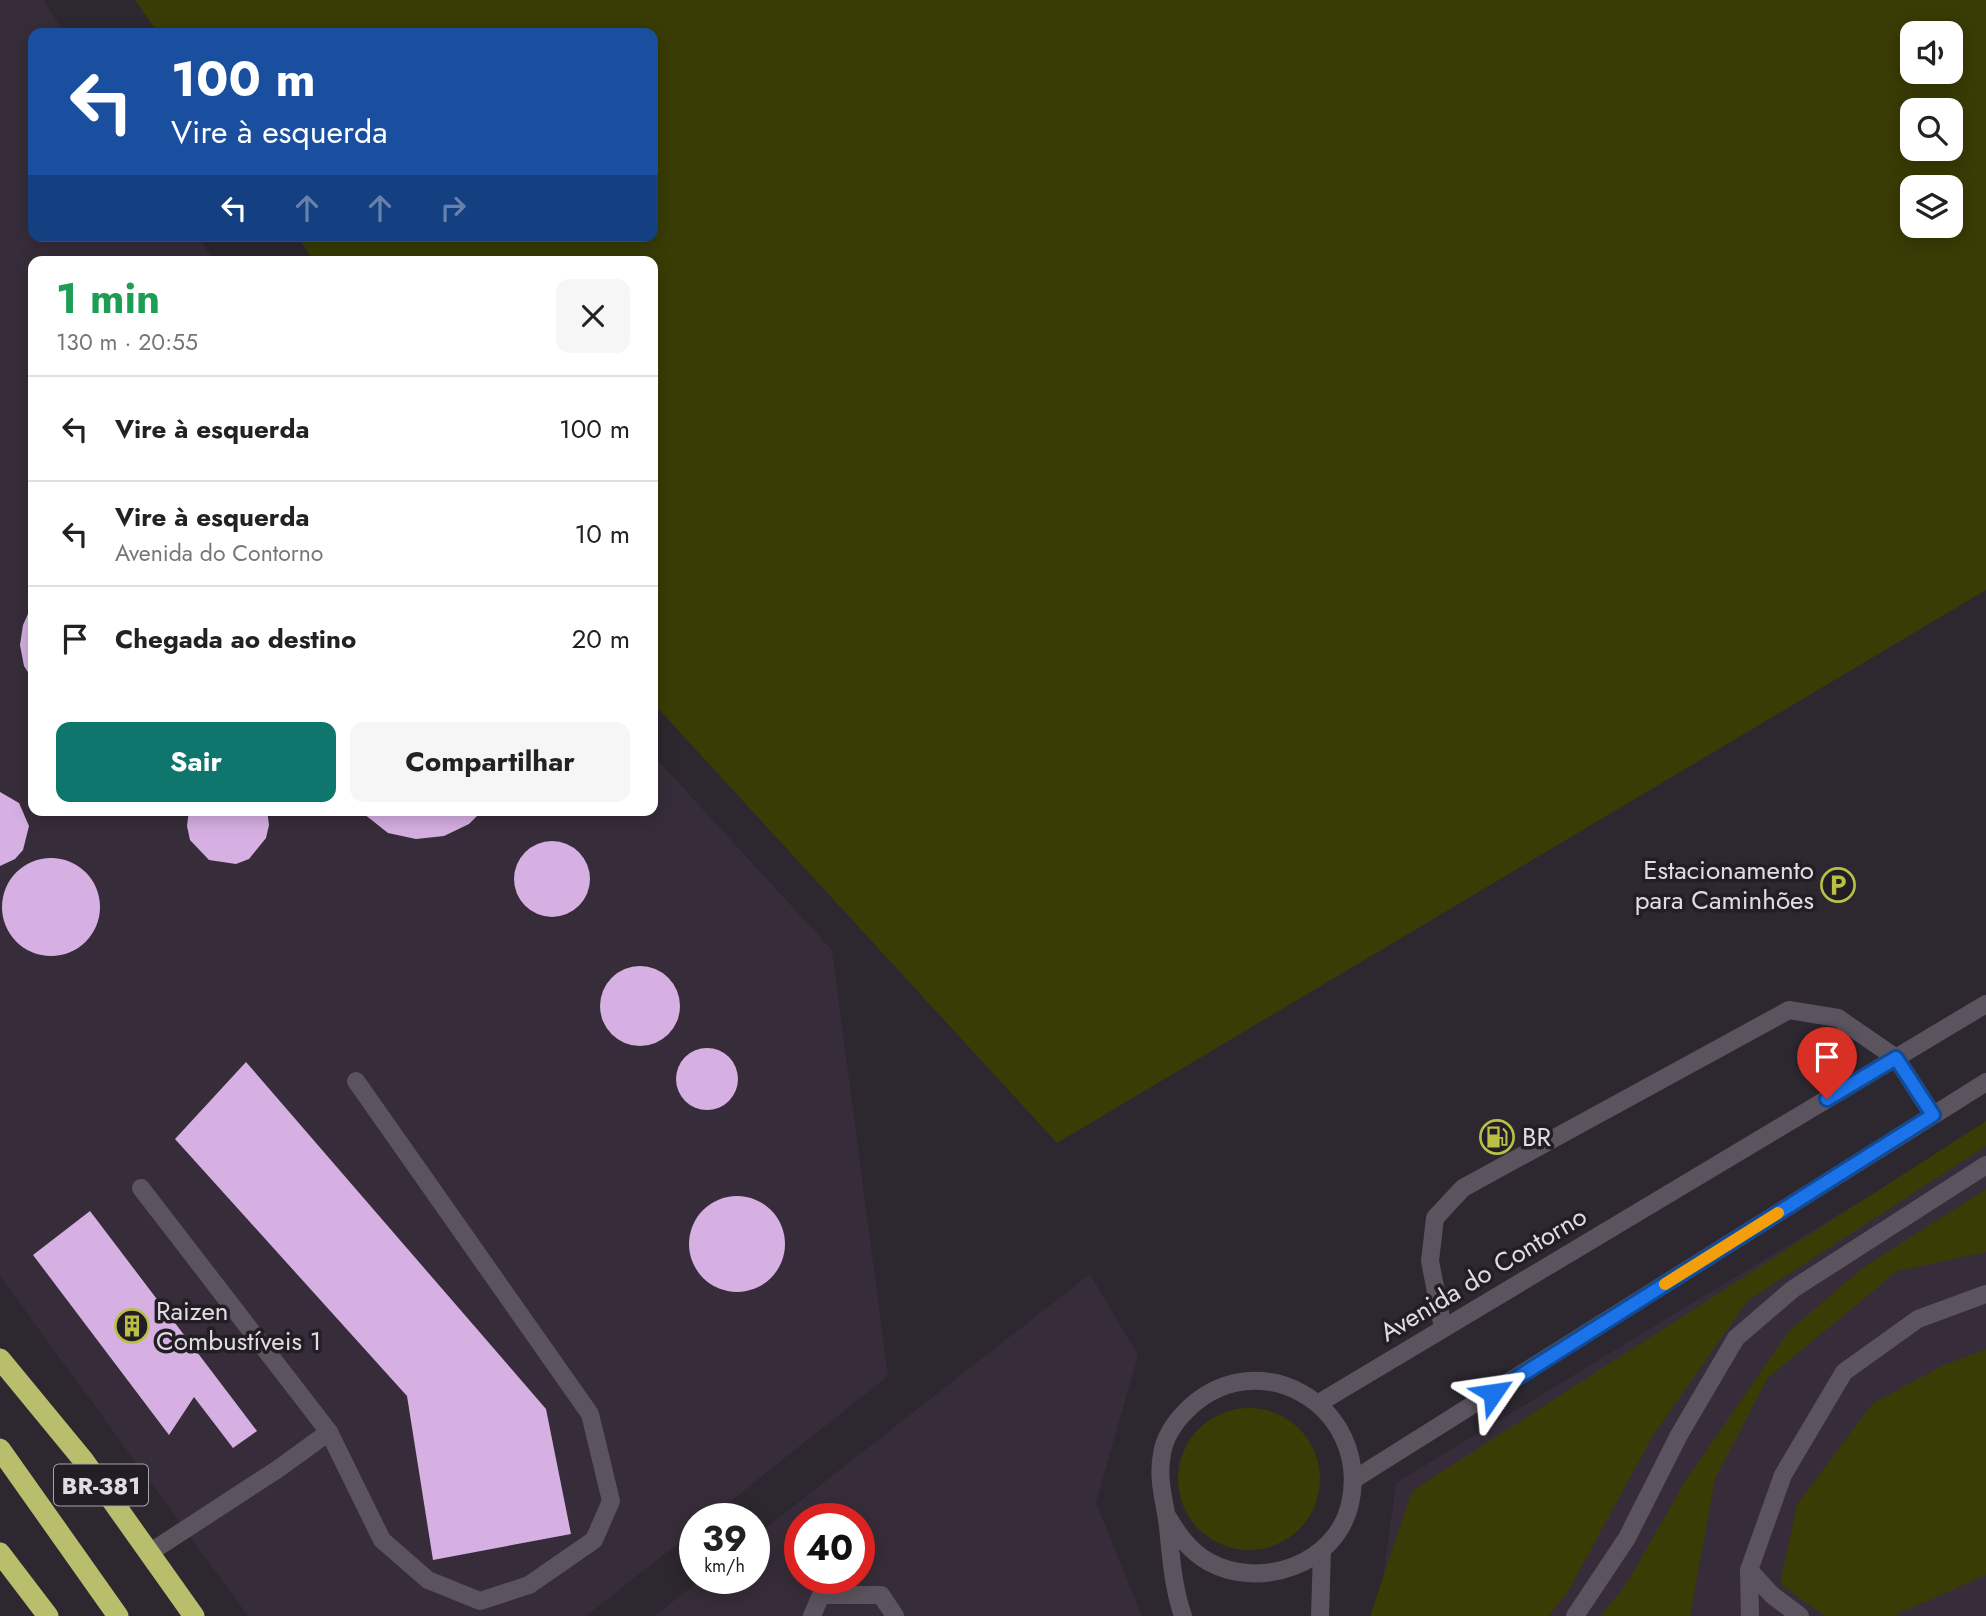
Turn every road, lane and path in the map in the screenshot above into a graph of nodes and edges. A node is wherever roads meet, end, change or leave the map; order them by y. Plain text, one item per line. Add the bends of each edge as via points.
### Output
1 (1986, 1004) edge
2 (1896, 1058) junction
3 (356, 1081) dead end
4 (1986, 1082) edge
5 (1933, 1115) junction
6 (1986, 1165) edge
7 (141, 1188) dead end
8 (1986, 1294) edge
9 (1443, 1328) junction
10 (0, 1359) edge
11 (1319, 1403) junction
12 (329, 1432) junction
13 (0, 1449) edge
14 (1353, 1480) junction
15 (1167, 1516) junction
16 (1322, 1550) junction
17 (149, 1552) junction
18 (0, 1553) edge
19 (1749, 1570) junction
20 (48, 1616) edge
21 (118, 1616) edge
22 (194, 1616) edge
23 (813, 1616) edge
24 (895, 1616) edge
25 (1183, 1616) edge
26 (1320, 1616) edge
27 (1575, 1616) edge
28 (1750, 1616) edge
29 (1800, 1616) edge

1 - 2 street, Avenida do Contorno
2 - 5 street
2 - 9 street, Avenida do Contorno
2 - 9 street via 1838,1018 1789,1010 1463,1188 1435,1218 1430,1261
3 - 12 street via 590,1414 611,1501 594,1540 529,1585 480,1601 428,1580 382,1540
4 - 5 street
5 - 14 street
6 - 27 street via 1793,1289 1736,1338 1679,1435 1627,1538
7 - 12 street
8 - 19 street via 1917,1319 1844,1373 1783,1475
9 - 11 street, Avenida do Contorno
10 - 17 highway, BR-381 via 84,1461
11 - 14 street via 1345,1437
11 - 15 street via 1291,1386 1259,1380 1227,1384 1198,1398 1175,1422 1162,1451 1159,1484
12 - 17 street
13 - 21 highway, BR-381
14 - 16 street via 1350,1506
15 - 16 street via 1183,1542 1208,1562 1238,1573 1269,1574 1299,1565
15 - 25 street via 1176,1595
16 - 26 street
17 - 22 highway, BR-381
18 - 20 highway
19 - 28 street
19 - 29 street
23 - 24 street via 821,1595 881,1595

